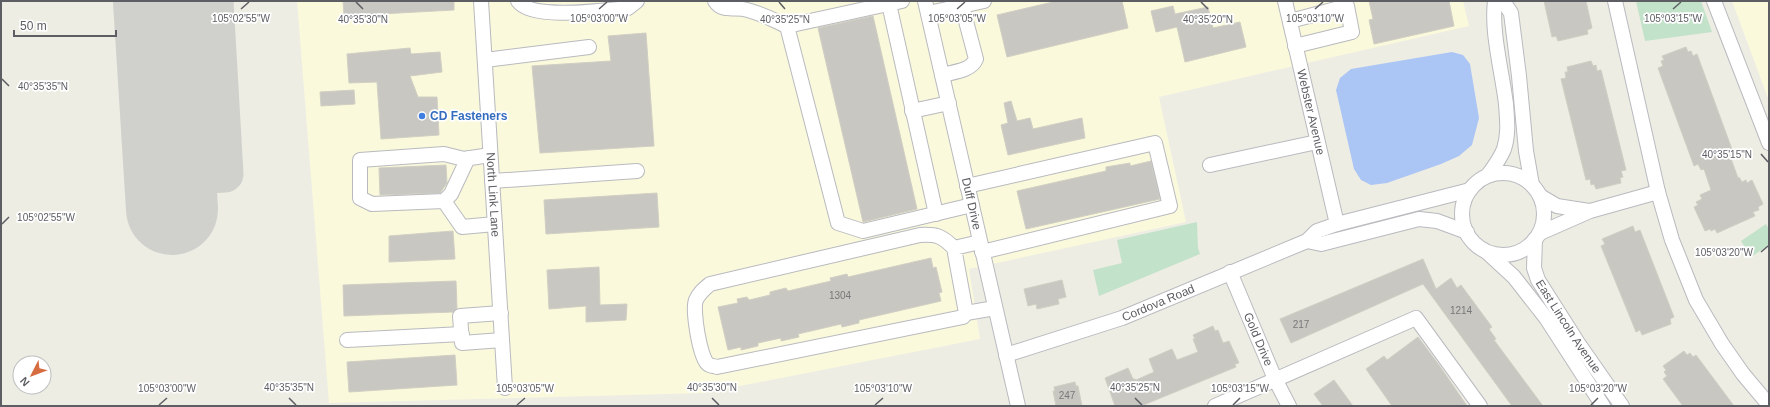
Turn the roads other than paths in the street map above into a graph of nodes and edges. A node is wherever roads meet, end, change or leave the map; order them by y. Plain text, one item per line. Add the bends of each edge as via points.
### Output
1 (481, 1) edge
2 (518, 1) edge
3 (637, 1) edge
4 (715, 1) edge
5 (984, 1) edge
6 (1285, 1) edge
7 (1495, 1) edge
8 (1503, 1) edge
9 (1615, 1) edge
10 (1714, 1) edge
11 (895, 2) edge
12 (962, 6) junction
13 (926, 7) edge
14 (1290, 21) junction
15 (787, 26) junction
16 (590, 46) dead end
17 (1295, 46) junction
18 (485, 60) junction
19 (942, 75) junction
20 (948, 103) junction
21 (912, 110) junction
22 (1317, 142) junction
23 (1769, 143) edge
24 (490, 155) junction
25 (468, 158) junction
26 (1210, 165) dead end
27 (637, 171) dead end
28 (1488, 175) junction
29 (492, 180) junction
30 (967, 186) junction
31 (1470, 190) junction
32 (1536, 190) junction
33 (1658, 192) junction
34 (444, 201) junction
35 (972, 205) junction
36 (1590, 211) junction
37 (936, 214) junction
38 (495, 224) junction
39 (1337, 224) junction
40 (1467, 232) junction
41 (1537, 236) junction
42 (1307, 241) junction
43 (981, 247) junction
44 (954, 248) junction
45 (1488, 253) junction
46 (1230, 272) junction
47 (995, 308) junction
48 (501, 313) junction
49 (966, 313) junction
50 (462, 334) junction
51 (347, 340) dead end
52 (502, 340) junction
53 (1006, 355) junction
54 (1276, 379) junction
55 (505, 388) dead end
56 (1769, 405) edge
57 (1018, 406) edge
58 (1215, 406) edge
59 (1290, 406) edge
60 (1480, 406) edge
61 (1603, 406) edge
62 (1622, 406) edge

1 - 18 street, North Link Lane
2 - 3 street via 534,11 562,13 628,8
4 - 15 street via 725,9 742,8
5 - 12 street
6 - 14 street, Webster Avenue
7 - 28 street via 1493,16 1503,78 1507,137 1504,150
8 - 32 street via 1511,13 1526,151
9 - 33 street
10 - 23 street
11 - 15 street
11 - 21 street
12 - 13 street
12 - 19 street via 976,60 968,68
13 - 19 street, Duff Drive
14 - 17 street, Webster Avenue
14 - 17 street via 1347,6 1352,32
15 - 37 street via 838,223 863,231
16 - 18 street
17 - 22 street, Webster Avenue
18 - 24 street, North Link Lane
19 - 20 street, Duff Drive
20 - 21 street
20 - 30 street, Duff Drive
21 - 37 street
22 - 26 street
22 - 39 street, Webster Avenue
24 - 25 street
24 - 29 street, North Link Lane
25 - 34 street via 451,194
25 - 34 street via 444,154 360,160 360,198 372,204
27 - 29 street
28 - 31 street
28 - 32 street via 1511,173
29 - 38 street, North Link Lane
30 - 35 street, Duff Drive
30 - 43 street via 1155,143 1170,206
31 - 39 street, Cordova Road
31 - 40 street via 1464,202 1462,215
32 - 36 street via 1557,206
32 - 41 street via 1543,209 1543,222
33 - 36 street
33 - 56 street via 1672,240 1696,300 1722,344
34 - 38 street via 462,227
35 - 37 street
35 - 43 street, Duff Drive
36 - 41 street
38 - 48 street, North Link Lane
39 - 42 street, Cordova Road via 1317,231
40 - 42 street, Cordova Road via 1438,220 1419,219 1320,244
40 - 45 street via 1473,241
41 - 45 street via 1528,247 1517,253
41 - 62 street, East Lincoln Avenue via 1534,268 1538,280
42 - 46 street, Cordova Road
43 - 44 street
43 - 47 street, Duff Drive
44 - 49 street
44 - 49 street via 945,239 934,234 920,235 710,284 696,301 695,312 702,356 708,364 717,367 963,316
45 - 61 street, East Lincoln Avenue via 1514,278 1546,318
46 - 53 street, Cordova Road via 1122,318
46 - 54 street, Gold Drive
47 - 49 street
47 - 53 street, Duff Drive
48 - 50 street via 460,316
48 - 52 street, North Link Lane
50 - 51 street
50 - 52 street via 462,343
52 - 55 street, North Link Lane
53 - 57 street, Duff Drive
54 - 58 street
54 - 59 street, Gold Drive
54 - 60 street via 1416,318

